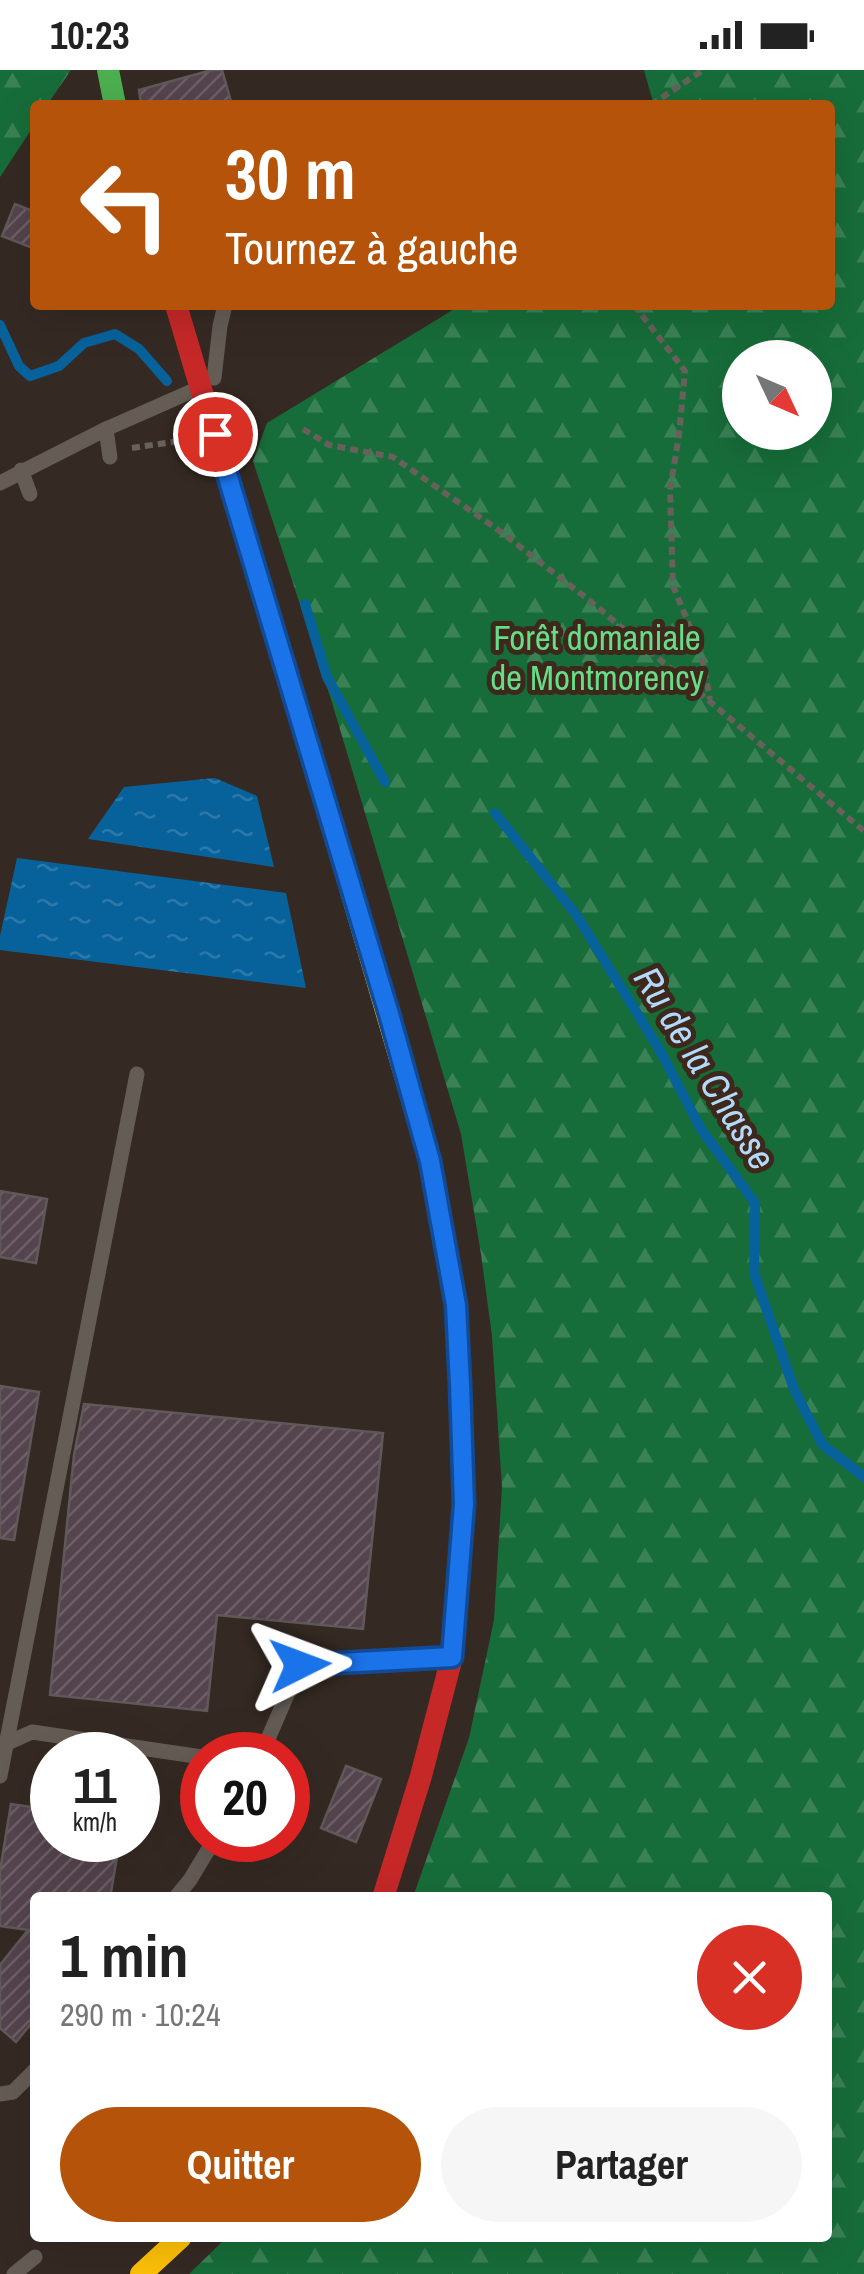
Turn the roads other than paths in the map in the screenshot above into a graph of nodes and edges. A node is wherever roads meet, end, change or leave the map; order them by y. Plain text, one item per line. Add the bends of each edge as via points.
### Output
1 (108, 70) edge
2 (114, 100) edge
3 (177, 310) edge
4 (224, 310) edge
5 (200, 387) junction
6 (210, 417) junction
7 (106, 428) junction
8 (110, 457) dead end
9 (21, 470) junction
10 (0, 483) edge
11 (30, 494) dead end
12 (138, 1074) dead end
13 (452, 1657) junction
14 (271, 1732) edge
15 (3, 1745) edge
16 (180, 1754) edge
17 (0, 1776) edge
18 (201, 1862) edge
19 (181, 1892) edge
20 (385, 1892) edge
21 (30, 2075) edge
22 (0, 2094) edge
23 (176, 2242) edge
24 (35, 2257) dead end
25 (14, 2274) edge
26 (141, 2274) edge

1 - 2 main road
3 - 5 main road
4 - 6 lane
5 - 6 main road
5 - 7 lane
6 - 13 main road via 430,1161 456,1305 460,1384 464,1504
7 - 8 lane
7 - 9 lane
9 - 10 lane
9 - 11 lane
12 - 15 lane
13 - 14 lane via 300,1665
13 - 20 main road
15 - 16 lane via 32,1732
15 - 17 lane
18 - 19 lane
21 - 22 lane
23 - 26 main road
24 - 25 lane

